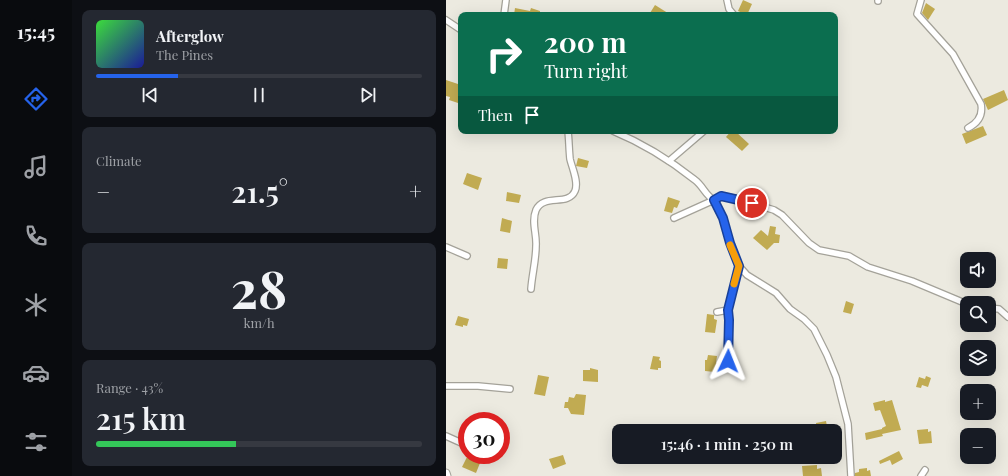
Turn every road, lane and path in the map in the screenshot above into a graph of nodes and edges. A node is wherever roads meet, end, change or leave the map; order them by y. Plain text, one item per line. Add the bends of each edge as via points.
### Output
1 (506, 0) edge
2 (727, 0) edge
3 (921, 0) edge
4 (504, 12) edge
5 (732, 12) edge
6 (446, 20) edge
7 (458, 28) edge
8 (968, 128) dead end
9 (568, 134) edge
10 (618, 134) edge
11 (700, 134) edge
12 (668, 161) junction
13 (714, 200) junction
14 (674, 218) dead end
15 (446, 246) edge
16 (466, 256) dead end
17 (739, 266) junction
18 (531, 289) dead end
19 (960, 301) edge
20 (996, 309) edge
21 (728, 310) junction
22 (717, 312) dead end
23 (1008, 317) edge
24 (728, 361) dead end
25 (446, 386) edge
26 (510, 389) dead end
27 (446, 436) edge
28 (458, 441) edge
29 (925, 470) dead end
30 (446, 473) edge
31 (447, 476) edge
32 (851, 476) edge
33 (921, 476) edge

1 - 4 street
2 - 5 street
3 - 8 street via 917,14 953,54 981,104 980,117 976,124
6 - 7 street
9 - 18 street via 575,192 566,199 546,201 536,211 533,220 536,246
10 - 12 street
11 - 12 street
12 - 13 street via 703,186 709,198
13 - 14 street
13 - 17 street via 723,218 731,249
13 - 19 street via 721,196 733,198 774,210 782,214 819,250 849,256 868,267 912,281
15 - 16 street
17 - 21 street
17 - 32 street via 747,275 776,293 814,330 827,355 844,402
20 - 23 street
21 - 22 street
21 - 24 street
25 - 26 street
27 - 28 street
29 - 33 street
30 - 31 main road

